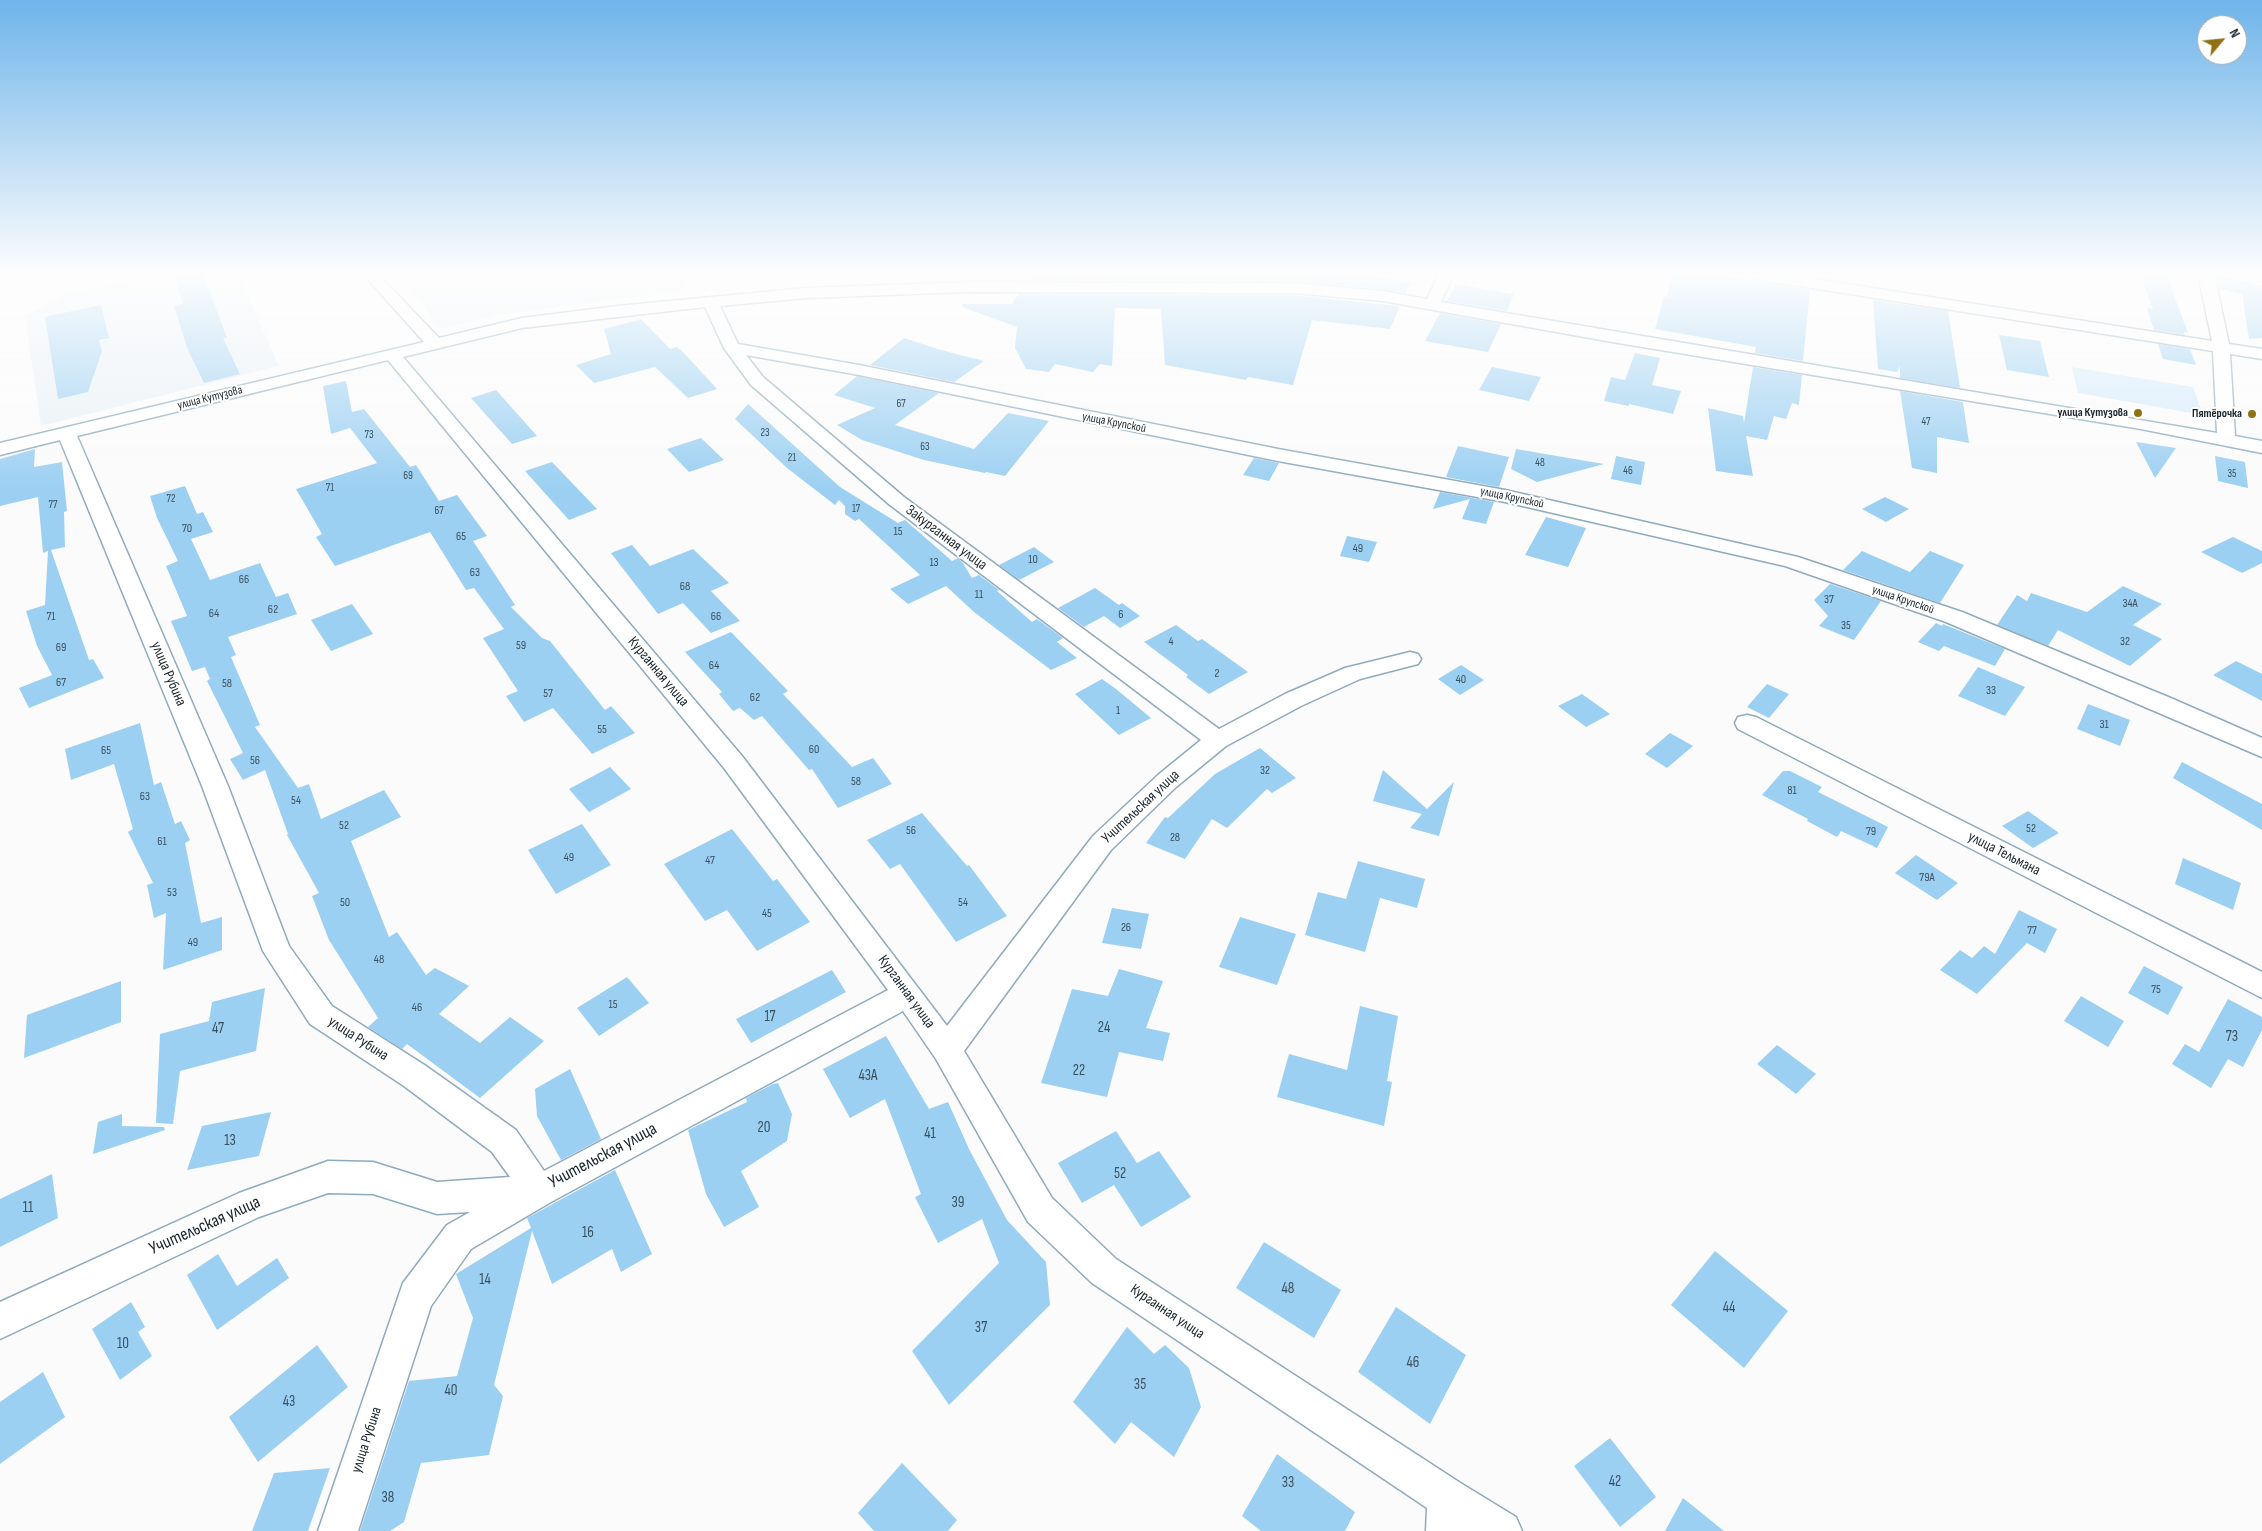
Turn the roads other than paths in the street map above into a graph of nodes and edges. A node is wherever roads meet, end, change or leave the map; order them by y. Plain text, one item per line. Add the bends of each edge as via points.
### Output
1 (425, 345) edge
2 (1672, 345) edge
3 (2217, 345) edge
4 (2221, 346) junction
5 (732, 348) joint
6 (392, 354) junction
7 (2262, 354) edge
8 (67, 434) junction
9 (2226, 439) junction
10 (2262, 447) edge
11 (0, 449) edge
12 (1410, 659) dead end
13 (1747, 723) dead end
14 (1217, 740) junction
15 (2262, 748) edge
16 (2262, 986) edge
17 (908, 994) junction
18 (947, 1050) junction
19 (539, 1191) junction
20 (0, 1320) edge
21 (1447, 1515) edge
22 (338, 1531) edge
23 (1502, 1531) edge

1 - 6 street, улица Кутузова
2 - 9 street, улица Кутузова
3 - 4 street
4 - 7 street
4 - 9 street
5 - 14 street, Закурганная улица via 757,380 897,501
5 - 15 street, улица Крупской via 1505,496 1791,561 1954,617
6 - 8 street, улица Кутузова
6 - 17 street, Курганная улица via 733,762
8 - 11 street, улица Кутузова
8 - 19 street, улица Рубина via 215,786 277,951 321,1015 415,1076 504,1141
9 - 10 street, улица Кутузова
12 - 14 street, Учительская улица via 1353,673
13 - 16 street, улица Тельмана
14 - 18 street, Учительская улица via 1167,781 1102,843
17 - 18 street, Курганная улица
17 - 19 street, Учительская улица
18 - 21 street, Курганная улица via 1040,1210 1104,1270
19 - 20 street, Учительская улица via 437,1198 373,1178 328,1177 251,1204
19 - 22 street, улица Рубина via 459,1237 416,1296
21 - 23 street, Курганная улица

